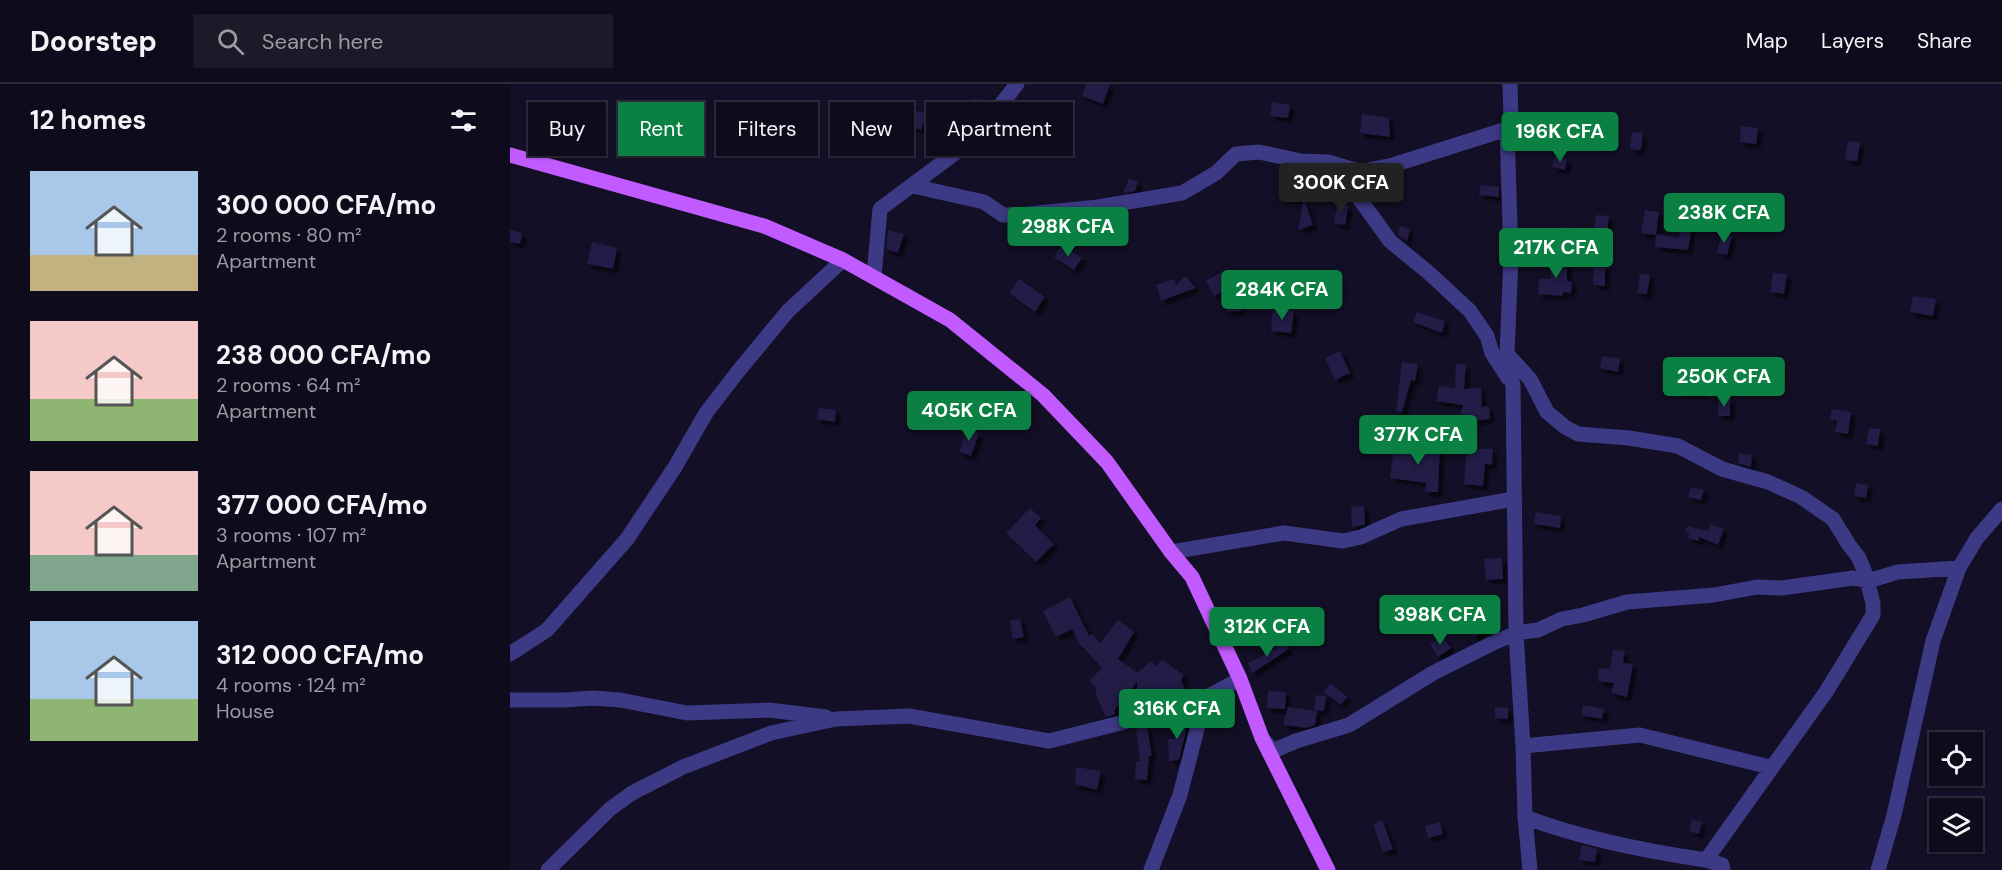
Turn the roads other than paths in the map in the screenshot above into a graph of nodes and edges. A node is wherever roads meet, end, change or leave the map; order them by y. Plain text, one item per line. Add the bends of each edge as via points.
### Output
1 (1017, 84) edge
2 (1510, 84) edge
3 (1507, 129) junction
4 (510, 156) edge
5 (1313, 162) junction
6 (913, 186) junction
7 (843, 260) junction
8 (874, 276) junction
9 (1507, 354) junction
10 (1513, 386) junction
11 (1514, 502) junction
12 (2002, 509) edge
13 (1171, 552) junction
14 (1959, 568) junction
15 (1868, 580) junction
16 (1516, 633) junction
17 (510, 654) edge
18 (1240, 679) junction
19 (1205, 698) junction
20 (510, 700) edge
21 (836, 719) junction
22 (1262, 738) junction
23 (1523, 746) junction
24 (1770, 767) junction
25 (1525, 817) junction
26 (1706, 860) junction
27 (548, 870) edge
28 (1151, 870) edge
29 (1328, 870) edge
30 (1530, 870) edge
31 (1723, 870) edge
32 (1878, 870) edge

1 - 6 street via 974,139
2 - 3 street via 1511,120
3 - 5 street via 1363,171
3 - 9 street via 1511,257
4 - 7 main road via 764,226
5 - 6 street via 1259,152 1236,154 1216,173 1182,193 1098,207 1003,215 984,202
5 - 10 street via 1339,175 1390,241 1470,312
6 - 8 street via 880,209
7 - 8 main road
7 - 17 street via 788,311 706,412 627,539 547,630
8 - 13 main road via 950,320 1043,395 1107,462
9 - 10 street
9 - 15 street via 1530,379 1552,418 1578,434 1668,444 1722,469 1801,496 1833,519 1859,558
10 - 11 street
11 - 13 street via 1401,519 1342,541 1284,533
11 - 16 street
12 - 14 street via 1977,538
13 - 18 main road via 1192,577
14 - 15 street via 1898,572
14 - 32 street via 1933,641
15 - 16 street via 1853,578 1627,602 1538,630
15 - 24 street via 1873,615 1826,692
16 - 22 street via 1433,673 1349,725 1273,751
16 - 23 street
18 - 19 street
18 - 22 main road
19 - 21 street via 1049,741 909,716
19 - 28 street via 1180,795
20 - 21 street via 592,698 687,713 769,710
21 - 27 street via 771,733 683,767 632,793 610,809
22 - 29 main road
23 - 24 street via 1640,735
23 - 25 street
24 - 26 street
25 - 26 street via 1629,846
25 - 30 street
26 - 31 street via 1722,865

